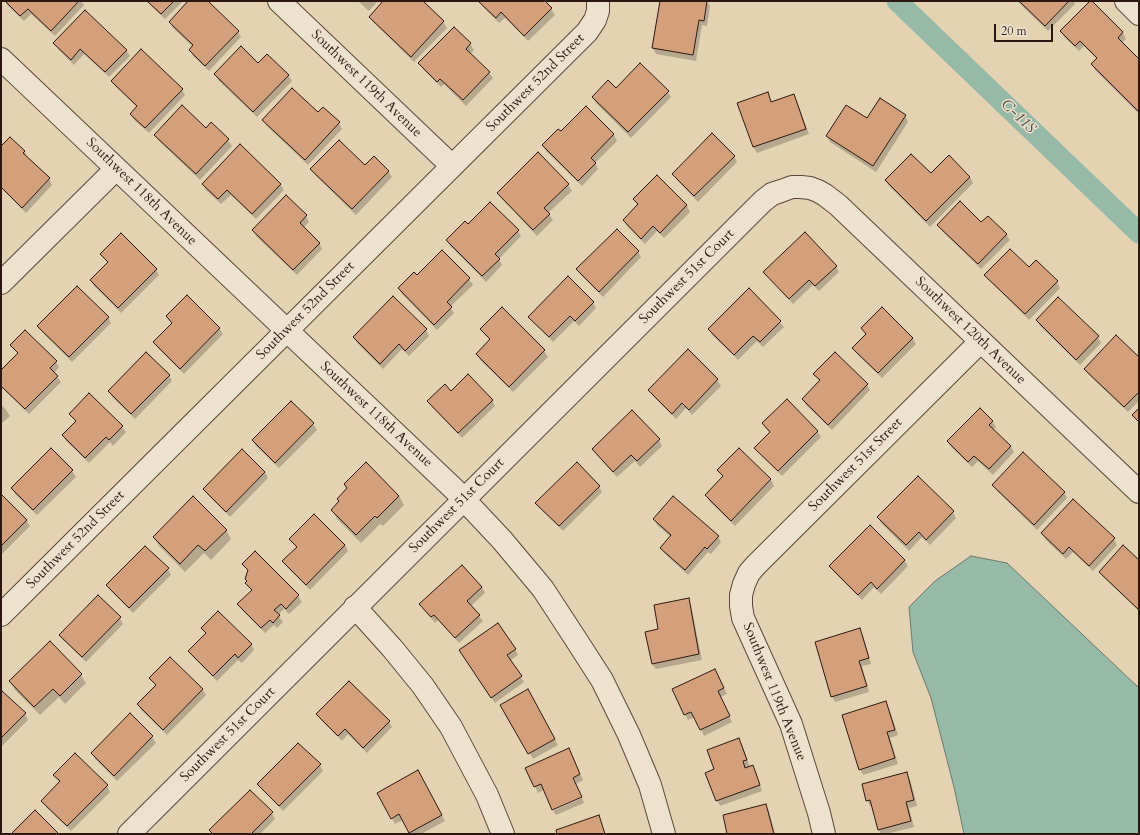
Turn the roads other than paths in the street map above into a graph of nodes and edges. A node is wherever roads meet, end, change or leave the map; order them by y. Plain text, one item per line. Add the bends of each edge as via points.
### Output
1 (279, 1) edge
2 (598, 1) edge
3 (1126, 1) edge
4 (1139, 14) edge
5 (1, 59) edge
6 (452, 166) junction
7 (116, 169) junction
8 (792, 187) joint
9 (1, 283) edge
10 (287, 331) junction
11 (981, 341) junction
12 (1139, 492) edge
13 (464, 499) junction
14 (741, 595) joint
15 (355, 607) junction
16 (1, 615) edge
17 (129, 834) edge
18 (503, 834) edge
19 (664, 834) edge
20 (824, 834) edge

1 - 6 street, Southwest 119th Avenue
2 - 6 street, Southwest 52nd Street via 595,20 587,32
3 - 4 street
5 - 7 street, Southwest 118th Avenue
6 - 10 street, Southwest 52nd Street
7 - 9 street
7 - 10 street, Southwest 118th Avenue
8 - 11 street, Southwest 120th Avenue via 818,190 838,205
8 - 13 street, Southwest 51st Court via 772,194 762,201
10 - 13 street, Southwest 118th Avenue
10 - 16 street, Southwest 52nd Street
11 - 12 street, Southwest 120th Avenue
11 - 14 street, Southwest 51st Street via 756,565 749,573
13 - 15 street, Southwest 51st Court
13 - 19 street, Southwest 118th Avenue via 542,589 602,680 650,785
14 - 20 street, Southwest 119th Avenue via 744,618 791,724
15 - 17 street, Southwest 51st Court
15 - 18 street via 423,686 451,727 487,796

